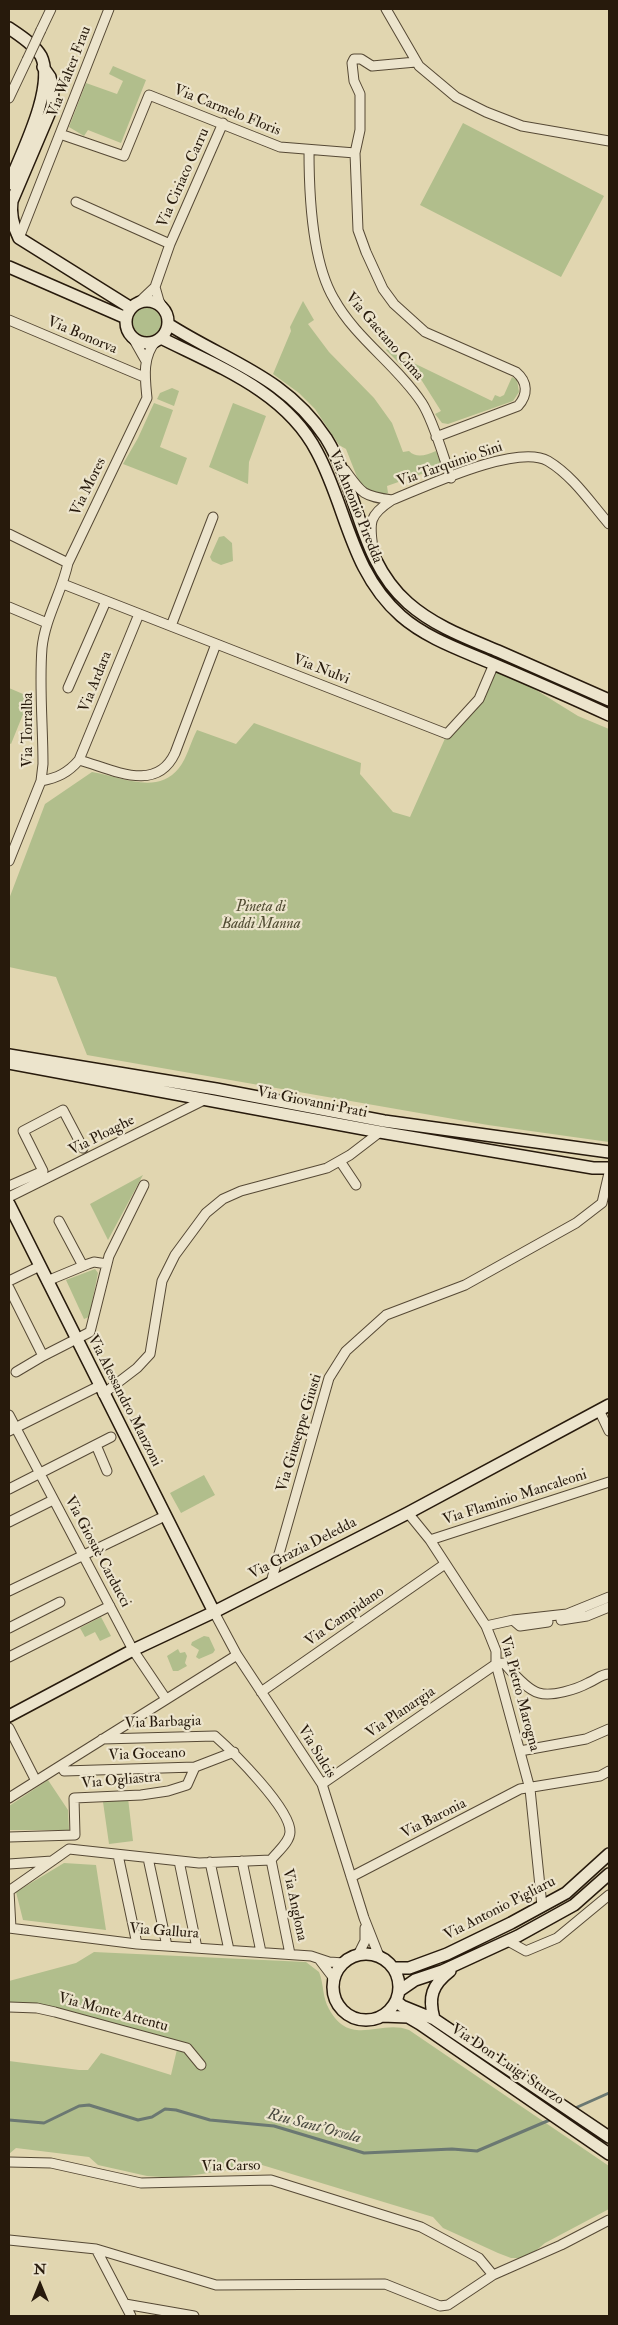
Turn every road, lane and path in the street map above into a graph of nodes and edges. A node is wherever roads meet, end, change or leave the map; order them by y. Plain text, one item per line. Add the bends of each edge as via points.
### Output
1 (51, 9) edge
2 (109, 9) edge
3 (386, 9) edge
4 (9, 28) edge
5 (416, 62) junction
6 (43, 67) junction
7 (149, 96) joint
8 (9, 98) edge
9 (223, 123) junction
10 (60, 134) junction
11 (609, 140) edge
12 (309, 151) junction
13 (355, 153) junction
14 (9, 184) edge
15 (76, 202) dead end
16 (19, 238) junction
17 (170, 244) junction
18 (9, 267) edge
19 (155, 288) junction
20 (132, 310) junction
21 (164, 310) junction
22 (9, 320) edge
23 (168, 324) junction
24 (133, 338) junction
25 (159, 340) junction
26 (146, 361) junction
27 (144, 377) junction
28 (436, 437) junction
29 (337, 458) junction
30 (451, 478) junction
31 (392, 500) junction
32 (213, 517) dead end
33 (609, 524) edge
34 (9, 534) edge
35 (375, 560) junction
36 (68, 563) junction
37 (63, 584) junction
38 (106, 601) junction
39 (9, 607) edge
40 (139, 614) junction
41 (47, 623) junction
42 (171, 626) junction
43 (216, 644) junction
44 (494, 664) junction
45 (68, 688) dead end
46 (609, 700) edge
47 (609, 715) edge
48 (79, 760) junction
49 (41, 781) junction
50 (9, 861) edge
51 (9, 1055) edge
52 (9, 1063) edge
53 (207, 1098) junction
54 (380, 1132) junction
55 (83, 1148) dead end
56 (609, 1152) edge
57 (340, 1161) junction
58 (609, 1168) edge
59 (609, 1173) edge
60 (144, 1185) dead end
61 (356, 1185) dead end
62 (9, 1186) edge
63 (9, 1196) edge
64 (9, 1204) edge
65 (59, 1221) dead end
66 (107, 1264) junction
67 (40, 1266) junction
68 (83, 1266) junction
69 (9, 1281) edge
70 (47, 1281) junction
71 (9, 1288) edge
72 (76, 1339) junction
73 (43, 1356) junction
74 (16, 1372) dead end
75 (101, 1390) junction
76 (609, 1404) edge
77 (599, 1410) junction
78 (9, 1415) edge
79 (12, 1429) edge
80 (609, 1432) edge
81 (111, 1437) dead end
82 (96, 1445) junction
83 (107, 1471) dead end
84 (40, 1473) junction
85 (609, 1482) edge
86 (9, 1489) edge
87 (53, 1500) junction
88 (408, 1512) junction
89 (165, 1516) junction
90 (9, 1522) edge
91 (430, 1540) junction
92 (83, 1555) junction
93 (445, 1564) junction
94 (271, 1582) junction
95 (9, 1591) edge
96 (609, 1597) edge
97 (60, 1602) dead end
98 (110, 1606) junction
99 (609, 1607) edge
100 (214, 1612) junction
101 (513, 1620) junction
102 (486, 1626) junction
103 (9, 1628) edge
104 (133, 1650) junction
105 (237, 1655) junction
106 (9, 1657) edge
107 (496, 1664) junction
108 (609, 1674) edge
109 (261, 1692) junction
110 (166, 1699) junction
111 (9, 1716) edge
112 (9, 1728) edge
113 (609, 1729) edge
114 (102, 1739) junction
115 (520, 1751) junction
116 (234, 1752) junction
117 (61, 1766) junction
118 (195, 1767) junction
119 (609, 1771) edge
120 (36, 1781) junction
121 (322, 1784) junction
122 (530, 1789) junction
123 (9, 1798) edge
124 (75, 1834) junction
125 (9, 1837) edge
126 (69, 1849) junction
127 (118, 1854) junction
128 (609, 1854) edge
129 (148, 1858) junction
130 (271, 1860) junction
131 (52, 1861) junction
132 (179, 1861) junction
133 (242, 1861) junction
134 (210, 1862) junction
135 (9, 1864) edge
136 (609, 1874) edge
137 (351, 1877) junction
138 (9, 1891) edge
139 (609, 1895) edge
140 (542, 1906) junction
141 (365, 1920) junction
142 (10, 1928) edge
143 (508, 1941) junction
144 (137, 1944) junction
145 (167, 1946) junction
146 (197, 1948) junction
147 (229, 1950) junction
148 (261, 1952) junction
149 (290, 1954) junction
150 (358, 1955) junction
151 (379, 1956) junction
152 (317, 1957) junction
153 (461, 1962) junction
154 (344, 1963) junction
155 (393, 1968) junction
156 (334, 1982) junction
157 (398, 1996) junction
158 (9, 2007) edge
159 (382, 2016) junction
160 (438, 2021) junction
161 (201, 2065) dead end
162 (609, 2137) edge
163 (609, 2154) edge
164 (9, 2162) edge
165 (609, 2220) edge
166 (9, 2240) edge
167 (96, 2249) junction
168 (493, 2275) junction
169 (125, 2304) junction
170 (131, 2316) edge
171 (194, 2316) edge

1 - 8 street, bridge
2 - 10 street, Via Walter Frau
3 - 5 street
4 - 6 street via 26,39 40,55
5 - 11 street via 456,97 486,112 522,126
5 - 13 street via 372,66 361,59 354,59 354,81 360,94 360,130
6 - 14 street via 44,96
6 - 16 street via 53,89 52,107 12,201 10,212
7 - 9 street, Via Carmelo Floris
7 - 10 street, Via Walter Frau via 124,156
9 - 12 street, Via Carmelo Floris via 280,147
9 - 17 street, Via Ciriaco Carru
10 - 16 street
12 - 13 street, Via Carmelo Floris
12 - 28 street, Via Gaetano Cima via 309,199 324,279 334,300 356,328 423,404
13 - 28 street via 358,230 373,269 394,304 425,332 516,372 524,381 524,397 518,406
15 - 17 street, Via Ciriaco Carru
16 - 20 street
17 - 19 street, Via Ciriaco Carru
18 - 20 street
19 - 20 street, Via Ciriaco Carru
19 - 21 street
20 - 21 street via 155,303
20 - 24 street via 127,329
21 - 23 street
22 - 27 street, Via Bonorva
23 - 25 street
23 - 29 street, Via Antonio Piredda via 284,391 317,426
24 - 25 street via 144,343
24 - 26 street
25 - 26 street, Via Mores
25 - 44 street, Via Antonio Piredda via 248,383 281,406 318,453 359,561 374,587 401,616 436,639
26 - 27 street, Via Mores
27 - 36 street, Via Mores via 147,398
28 - 30 street, Via Gaetano Cima
29 - 31 street, Via Tarquinio Sini via 361,492
29 - 35 street, Via Antonio Piredda
30 - 31 street, Via Tarquinio Sini
30 - 33 street, Via Tarquinio Sini via 500,460 526,456 546,460 567,475
31 - 35 street, Via Tarquinio Sini via 379,509 371,521
32 - 42 street
34 - 36 street
35 - 46 street, Via Antonio Piredda via 409,604 441,626
36 - 37 street, Via Mores
37 - 38 street, Via Nulvi
37 - 41 street, Via Mores
38 - 40 street, Via Nulvi
38 - 45 street
39 - 41 street
40 - 42 street, Via Nulvi
40 - 48 street, Via Ardara
41 - 49 street, Via Torralba via 42,647
42 - 43 street, Via Nulvi
43 - 44 street, Via Nulvi via 447,734 480,699
43 - 48 street via 175,753 162,770 148,777 134,776
44 - 47 street, Via Antonio Piredda
48 - 49 street via 58,778
49 - 50 street, Via Torralba
51 - 56 street, Via Giovanni Prati via 384,1121
52 - 53 street, Via Giovanni Prati
53 - 54 street, Via Giovanni Prati
53 - 63 street, Via Ploaghe
54 - 57 street
54 - 58 street, Via Giovanni Prati
55 - 62 street via 63,1110 23,1132 44,1171
57 - 61 street
57 - 75 street via 327,1168 241,1190 206,1213 175,1255 162,1281 150,1354 137,1368
59 - 94 street, Via Giuseppe Giusti via 602,1203 576,1223 464,1285 386,1315 346,1351 330,1378
60 - 66 street
64 - 67 street, Via Alessandro Manzoni
65 - 68 street
66 - 68 street via 94,1262
66 - 72 street via 90,1332
67 - 69 street
67 - 70 street, Via Alessandro Manzoni
68 - 70 street
70 - 72 street, Via Alessandro Manzoni
71 - 73 street
72 - 73 street
72 - 75 street, Via Alessandro Manzoni
73 - 74 street
75 - 79 street
75 - 89 street, Via Alessandro Manzoni
76 - 77 street, Via Grazia Deledda
77 - 80 street
77 - 88 street, Via Grazia Deledda
78 - 79 street, Via Giosuè Carducci
79 - 84 street, Via Giosuè Carducci
81 - 82 street
82 - 83 street
82 - 84 street
84 - 86 street
84 - 87 street, Via Giosuè Carducci
85 - 91 street, Via Flaminio Mancaleoni
87 - 90 street
87 - 92 street, Via Giosuè Carducci
88 - 91 street, Via Pietro Marogna
88 - 94 street, Via Grazia Deledda
89 - 92 street
89 - 100 street, Via Alessandro Manzoni
91 - 93 street, Via Pietro Marogna
92 - 95 street
92 - 98 street, Via Giosuè Carducci
93 - 102 street, Via Pietro Marogna
93 - 109 street, Via Campidano
94 - 100 street, Via Grazia Deledda
96 - 101 street via 567,1614
97 - 103 street
98 - 104 street, Via Giosuè Carducci
98 - 106 street
99 - 101 street via 587,1616 520,1626
100 - 104 street, Via Grazia Deledda
100 - 105 street, Via Sulcis
101 - 102 street
102 - 107 street, Via Pietro Marogna via 496,1651
104 - 110 street, Via Giosuè Carducci
104 - 111 street, Via Grazia Deledda
105 - 109 street, Via Sulcis
105 - 110 street
107 - 108 street via 504,1663 519,1680 539,1694 565,1692
107 - 115 street, Via Pietro Marogna
107 - 121 street, Via Planargia
109 - 121 street, Via Sulcis
110 - 114 street
112 - 120 street
113 - 115 street via 586,1739
114 - 116 street, Via Barbagia via 215,1736
114 - 117 street
115 - 122 street, Via Pietro Marogna
116 - 118 street, Via Goceano
116 - 130 street, Via Barbagia via 270,1793 289,1826 288,1840
117 - 118 street, Via Goceano via 64,1771
117 - 120 street
118 - 124 street, Via Ogliastra via 187,1785 168,1791 74,1798
119 - 122 street, Via Baronia via 600,1776
120 - 123 street
121 - 137 street, Via Sulcis
122 - 137 street, Via Baronia via 520,1789
122 - 140 street, Via Pietro Marogna
124 - 125 street
124 - 126 street, Via Ogliastra
126 - 127 street, Via Anglona
126 - 131 street
127 - 129 street, Via Anglona
127 - 144 street
128 - 140 street, Via Antonio Pigliaru via 566,1893
129 - 132 street, Via Anglona
129 - 145 street
130 - 133 street, Via Anglona
130 - 149 street, Via Anglona
131 - 135 street
131 - 138 street
132 - 134 street, Via Anglona
132 - 146 street
133 - 134 street, Via Anglona
133 - 148 street
134 - 147 street
136 - 143 street, Via Antonio Pigliaru via 574,1905
137 - 141 street, Via Sulcis
138 - 142 street
139 - 143 street via 557,1938 526,1950
140 - 155 street, Via Antonio Pigliaru via 447,1954 409,1968
141 - 150 street, Via Sulcis via 364,1941
141 - 151 street, Via Sulcis
142 - 144 street, Via Gallura
143 - 153 street, Via Antonio Pigliaru
144 - 145 street, Via Gallura
145 - 146 street, Via Gallura
146 - 147 street, Via Gallura
147 - 148 street, Via Gallura
148 - 149 street, Via Gallura
149 - 152 street, Via Gallura
150 - 151 street
150 - 154 street
151 - 155 street
152 - 154 street, Via Gallura
152 - 156 street
153 - 157 street, Via Antonio Pigliaru via 416,1980
153 - 160 street via 433,1987 431,2006
154 - 156 street
155 - 157 street via 399,1979
156 - 159 street via 335,1998 351,2016 366,2020
157 - 159 street
157 - 160 street, Via Don Luigi Sturzo via 402,2006
158 - 161 street, Via Monte Attentu via 55,2012 187,2048
159 - 163 street, Via Don Luigi Sturzo via 408,2018
160 - 162 street, Via Don Luigi Sturzo
164 - 168 street, Via Carso via 51,2163 141,2183 271,2180 421,2227 479,2258
165 - 168 street
166 - 167 street
167 - 168 street via 216,2285 385,2284 440,2306 448,2305
167 - 169 street
169 - 170 street
169 - 171 street

